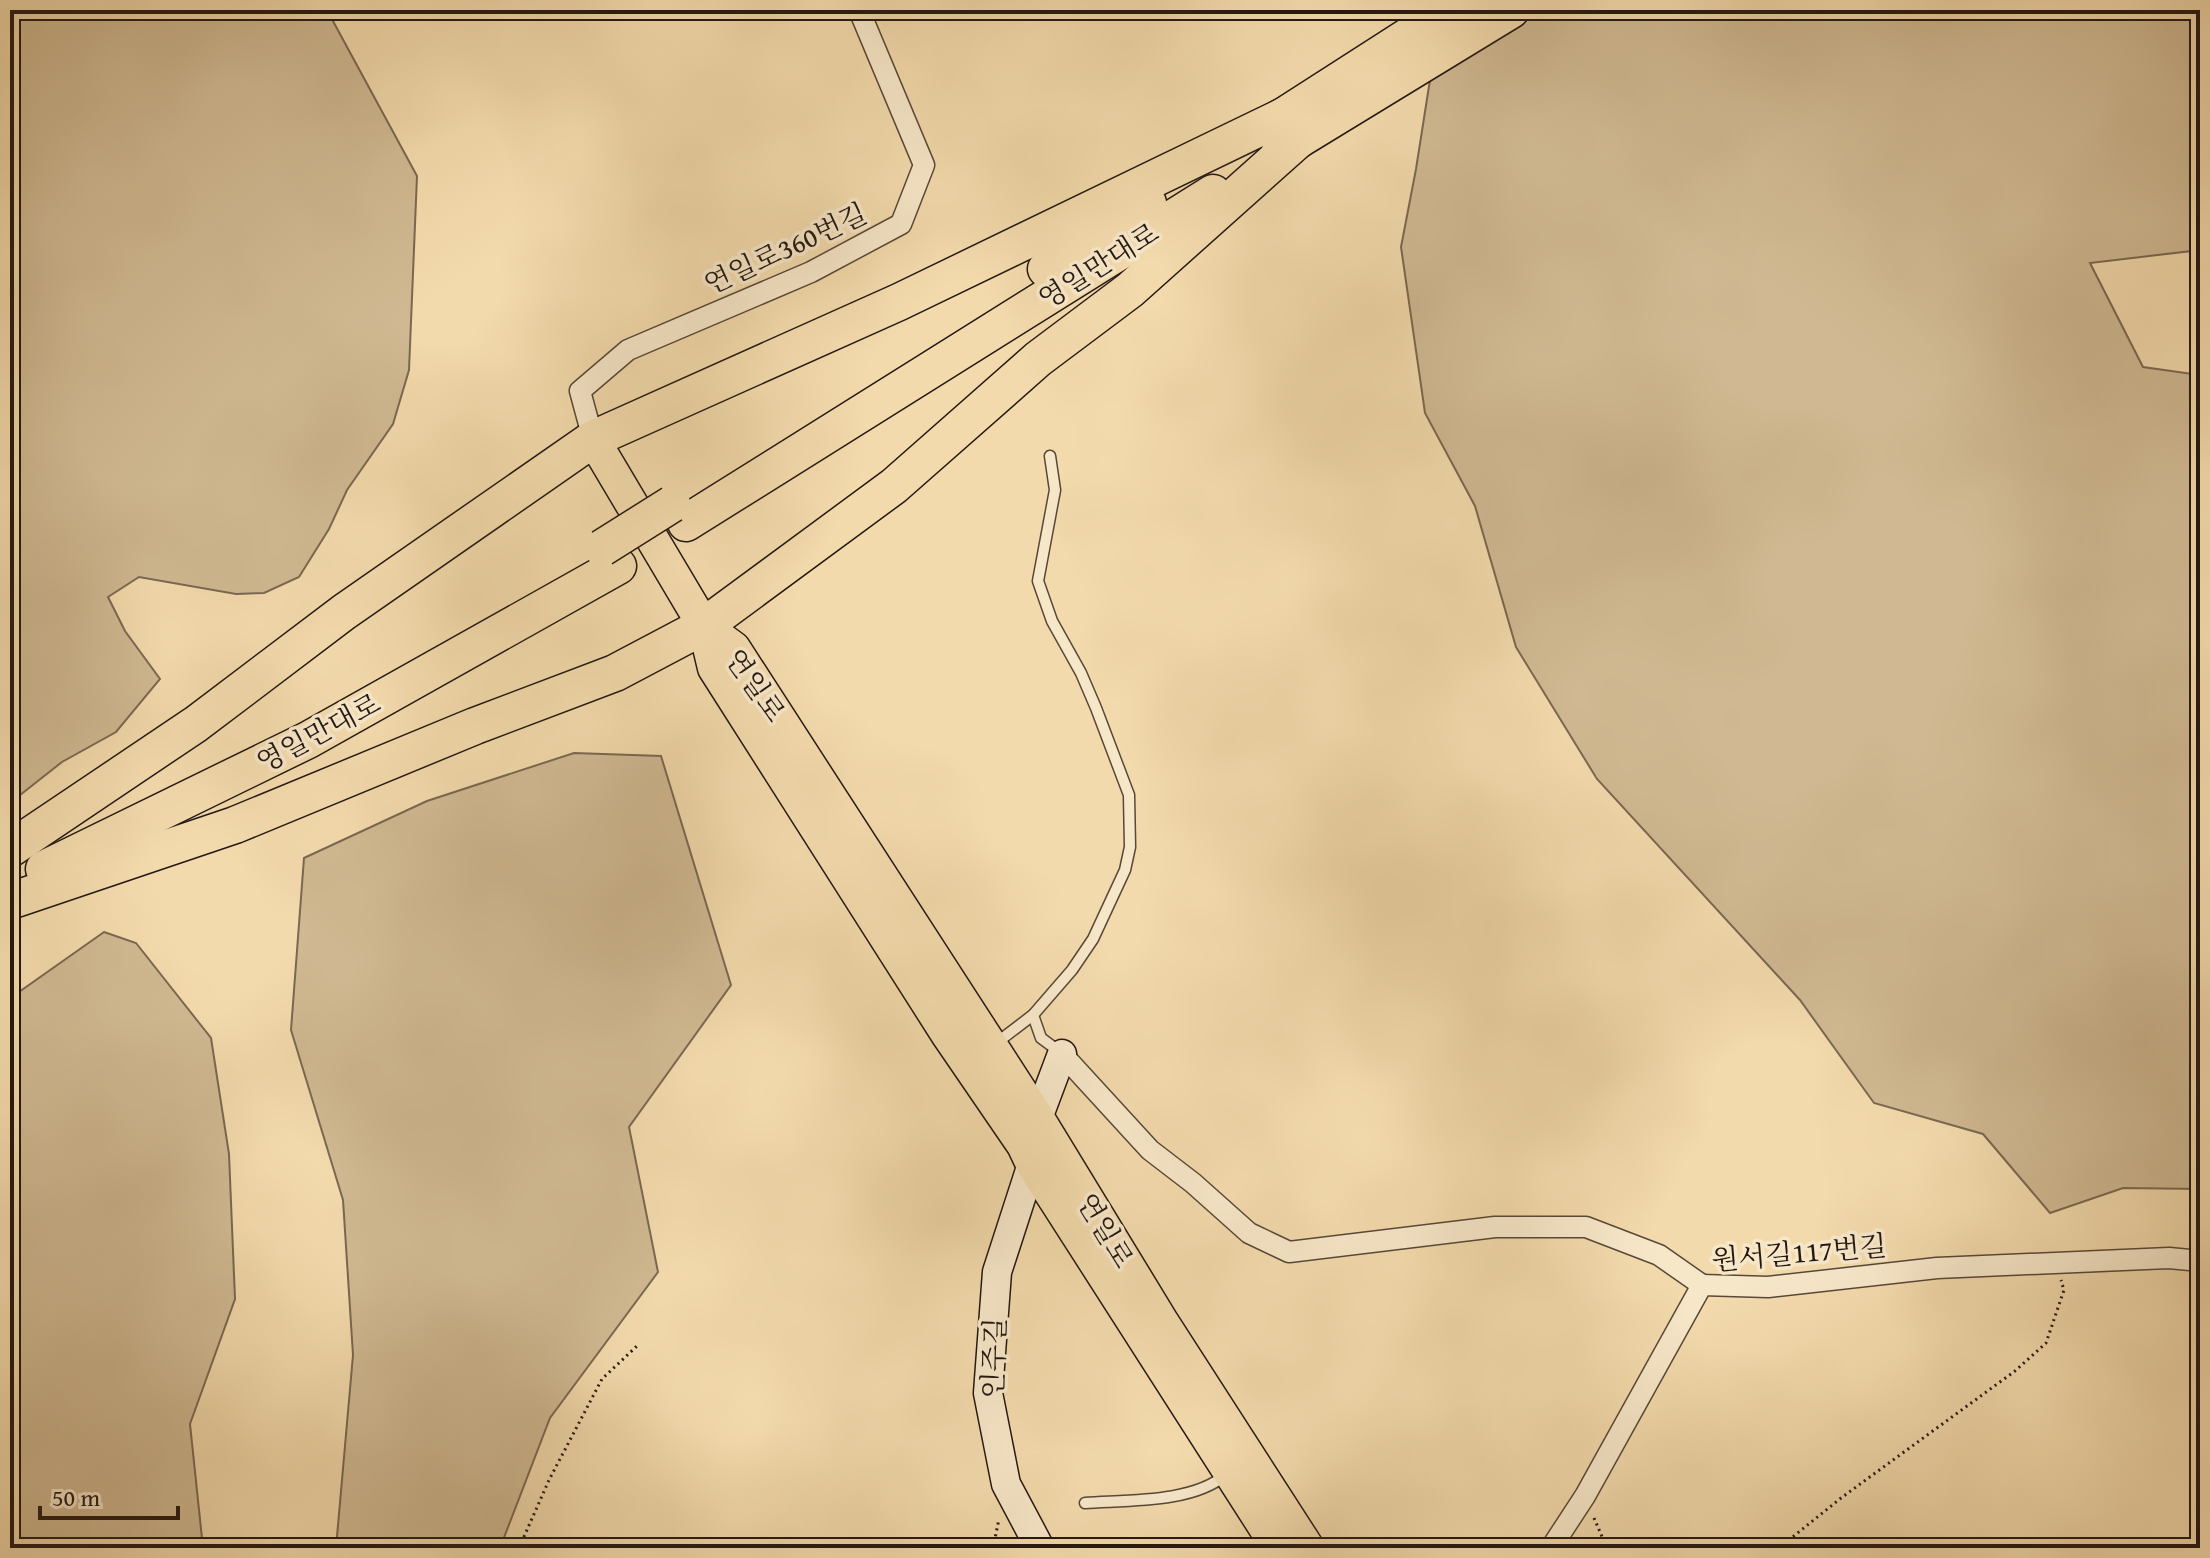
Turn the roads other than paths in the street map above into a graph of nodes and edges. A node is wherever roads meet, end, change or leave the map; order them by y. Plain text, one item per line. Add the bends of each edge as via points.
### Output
1 (859, 10) edge
2 (1449, 10) edge
3 (1511, 10) edge
4 (1292, 127) junction
5 (593, 439) junction
6 (1050, 456) dead end
7 (610, 557) junction
8 (704, 626) junction
9 (10, 849) edge
10 (10, 855) edge
11 (10, 884) edge
12 (10, 901) edge
13 (1033, 1015) junction
14 (991, 1048) junction
15 (1062, 1054) junction
16 (1038, 1118) junction
17 (1032, 1164) junction
18 (2200, 1261) edge
19 (1702, 1285) junction
20 (1229, 1471) junction
21 (1085, 1503) dead end
22 (1040, 1548) edge
23 (1278, 1548) edge
24 (1308, 1548) edge
25 (1551, 1548) edge

1 - 5 street, 연일로360번길 via 924,165 901,224 811,272 628,350 580,391
2 - 4 highway, 영일만대로
3 - 4 highway, 영일만대로
4 - 5 highway
4 - 7 highway, 영일만대로
4 - 8 highway via 1130,290 1038,359 894,486
5 - 8 main road
5 - 9 highway via 344,612 196,724
6 - 13 lane via 1055,490 1038,581 1129,795 1130,847 1093,939
7 - 10 highway, 영일만대로 via 130,801
7 - 11 highway, 영일만대로 via 308,740
8 - 12 highway via 615,673 235,825
8 - 14 main road, 연일로 via 734,648
8 - 17 main road, 연일로 via 714,668
13 - 14 lane
13 - 15 lane via 1041,1038
14 - 16 main road, 연일로
15 - 16 street, 인주길
15 - 19 street via 1150,1150 1249,1233 1289,1252 1495,1227 1586,1227 1659,1255
16 - 17 street, 인주길
16 - 24 main road, 연일로
17 - 20 main road, 연일로
17 - 22 street, 인주길 via 997,1272 988,1393 1006,1484
18 - 19 street, 원서길117번길 via 1937,1268 1768,1287
19 - 25 street, 원서길117번길
20 - 21 lane via 1213,1485 1164,1498
20 - 23 main road, 연일로

